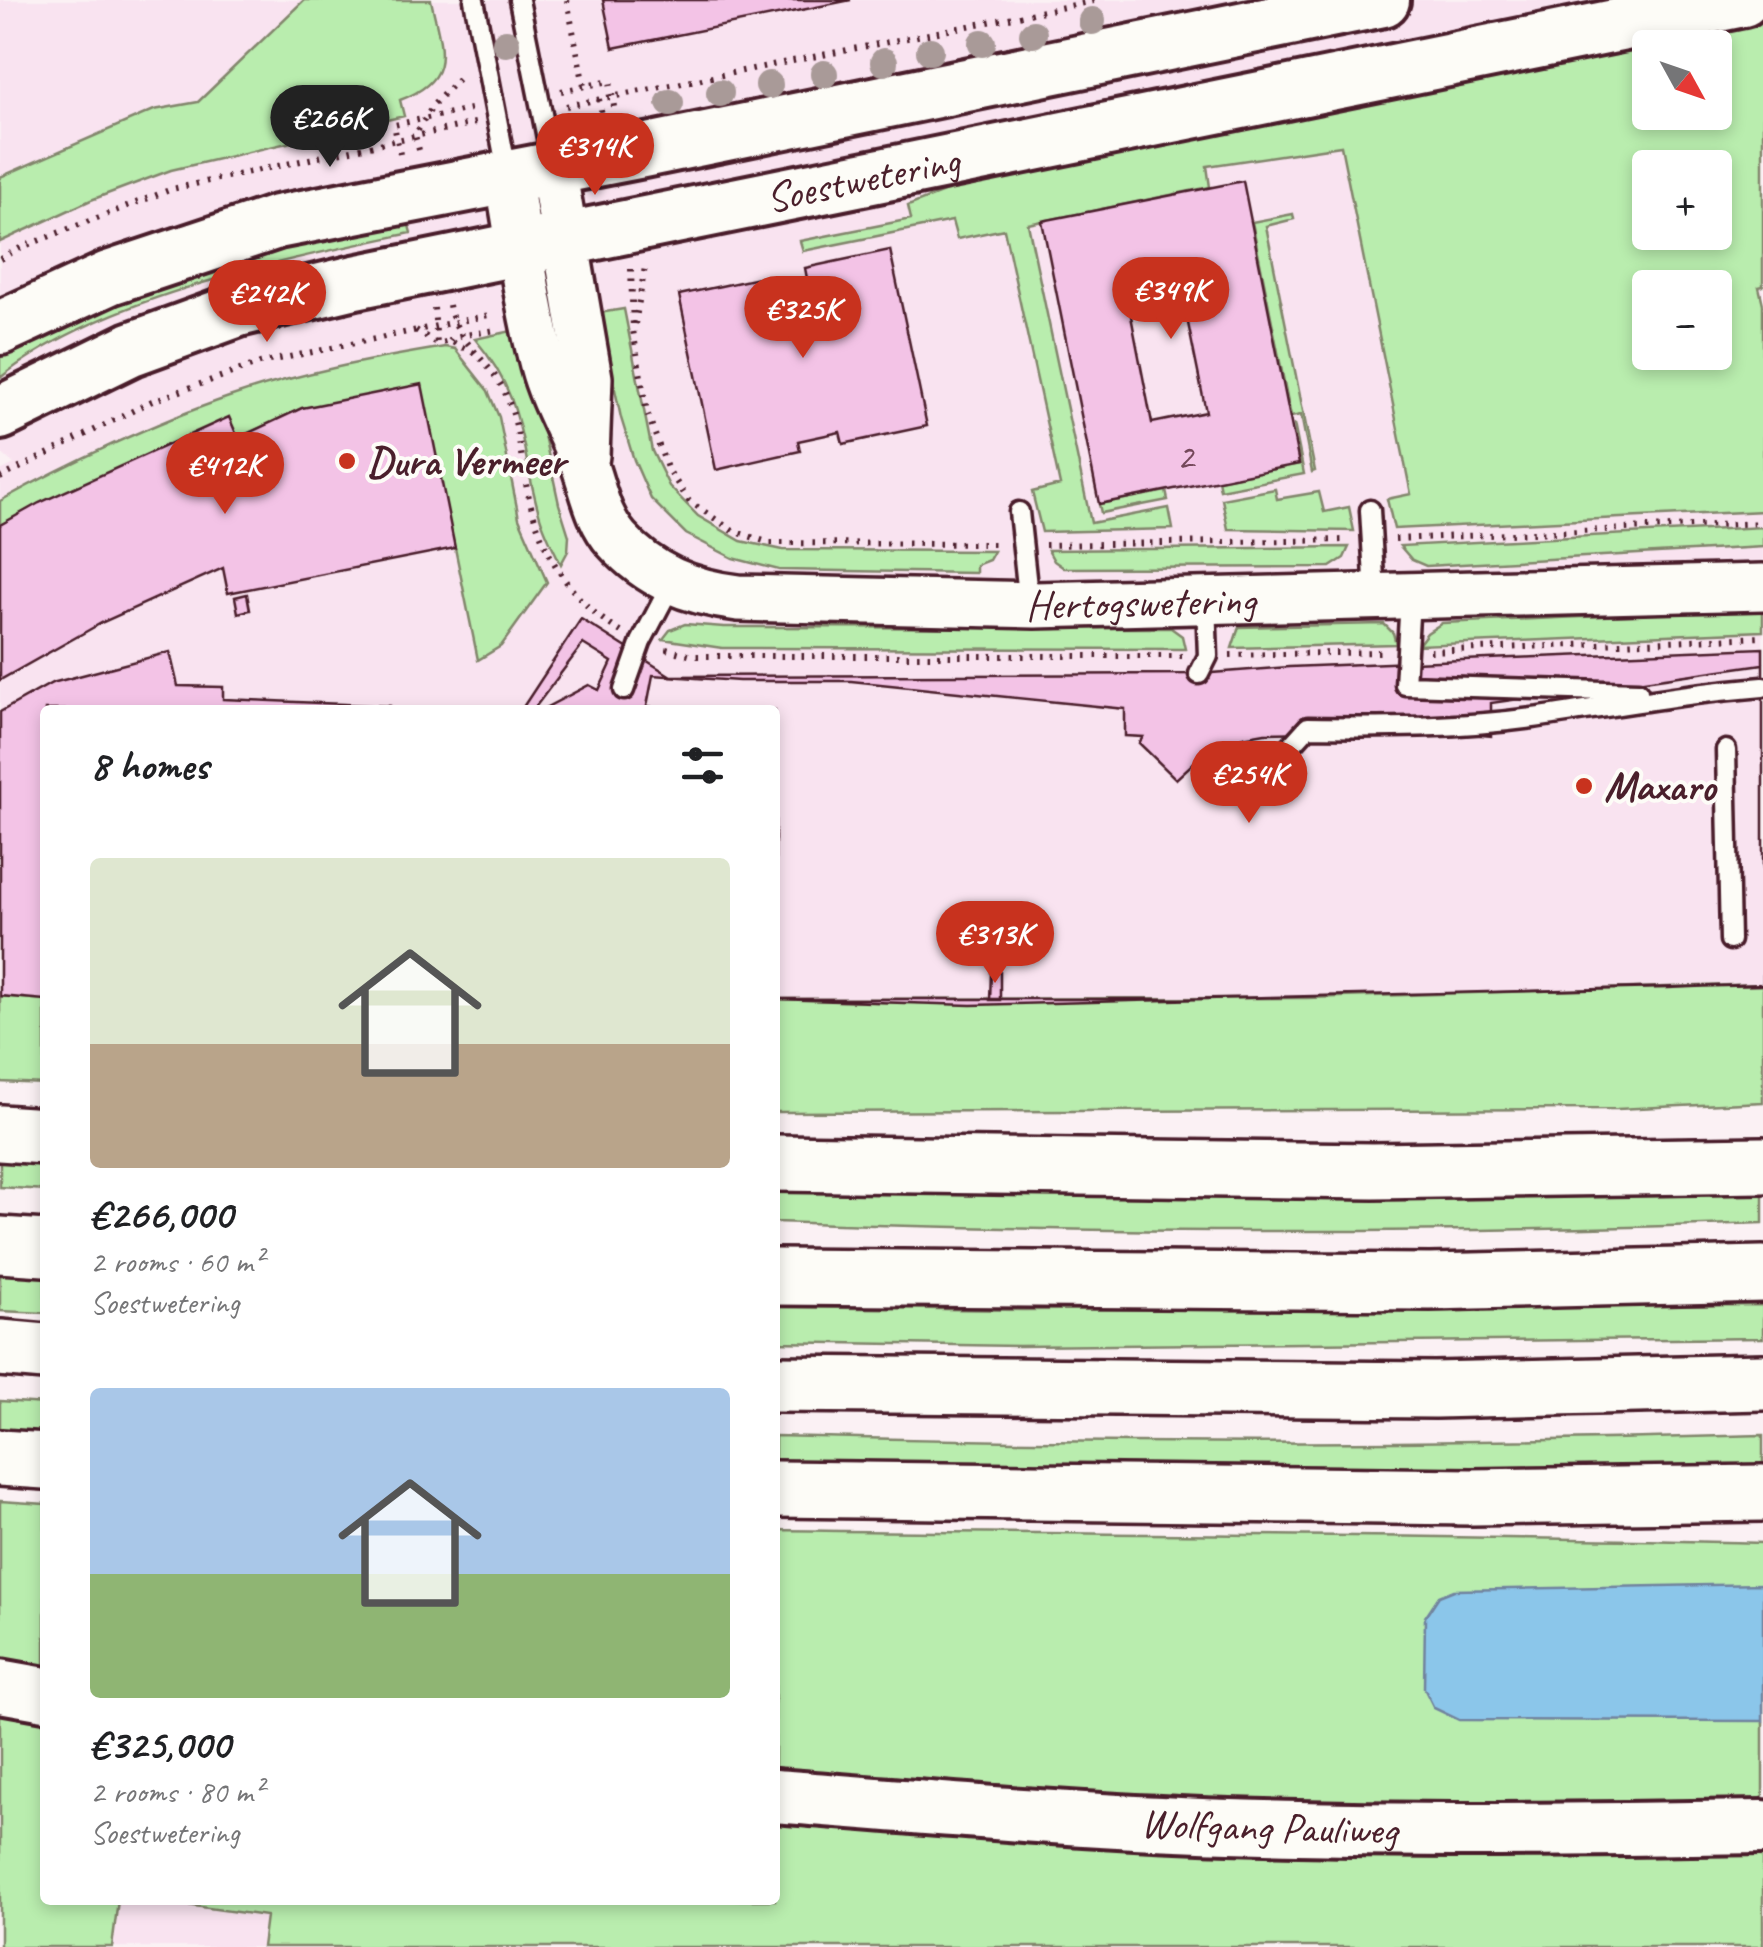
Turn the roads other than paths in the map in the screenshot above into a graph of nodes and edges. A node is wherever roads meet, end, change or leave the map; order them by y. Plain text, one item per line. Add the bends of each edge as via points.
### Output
1 (474, 0) edge
2 (519, 0) edge
3 (1383, 0) edge
4 (1743, 0) edge
5 (530, 173) junction
6 (542, 243) junction
7 (0, 328) edge
8 (0, 412) edge
9 (1370, 510) dead end
10 (1019, 512) dead end
11 (672, 583) junction
12 (1763, 587) edge
13 (1393, 596) junction
14 (1206, 601) junction
15 (1028, 605) junction
16 (1199, 674) dead end
17 (1763, 686) edge
18 (624, 690) dead end
19 (1681, 693) junction
20 (1763, 695) edge
21 (1726, 750) dead end
22 (1279, 760) dead end
23 (1730, 940) dead end
24 (0, 1132) edge
25 (40, 1136) edge
26 (780, 1163) edge
27 (1763, 1165) edge
28 (0, 1246) edge
29 (40, 1248) edge
30 (1763, 1274) edge
31 (780, 1277) edge
32 (0, 1348) edge
33 (40, 1352) edge
34 (1763, 1382) edge
35 (780, 1384) edge
36 (0, 1458) edge
37 (40, 1461) edge
38 (780, 1488) edge
39 (1763, 1493) edge
40 (0, 1686) edge
41 (40, 1693) edge
42 (780, 1796) edge
43 (1763, 1827) edge

1 - 5 lane
2 - 5 lane
3 - 5 main road, Soestwetering
4 - 6 main road, Soestwetering
5 - 6 street, Hertogswetering
5 - 7 main road, Soestwetering via 224,237 109,278
6 - 8 main road, Soestwetering via 238,310
6 - 11 street, Hertogswetering via 553,302 589,378 585,468 593,500 616,539
9 - 13 lane via 1372,540
10 - 15 lane
11 - 15 street, Hertogswetering via 738,598
11 - 18 lane
12 - 13 street, Hertogswetering
13 - 14 street, Hertogswetering
13 - 19 lane via 1405,685
14 - 15 street, Hertogswetering
14 - 16 lane via 1208,656
17 - 19 lane
19 - 20 lane
19 - 22 lane via 1529,718 1308,726
21 - 23 lane
24 - 25 highway
26 - 27 highway via 1373,1170
28 - 29 highway
30 - 31 highway via 1430,1282
32 - 33 highway
34 - 35 highway via 1434,1390
36 - 37 highway
38 - 39 highway via 1472,1497
40 - 41 main road
42 - 43 main road, Wolfgang Pauliweg via 1230,1826 1526,1832

